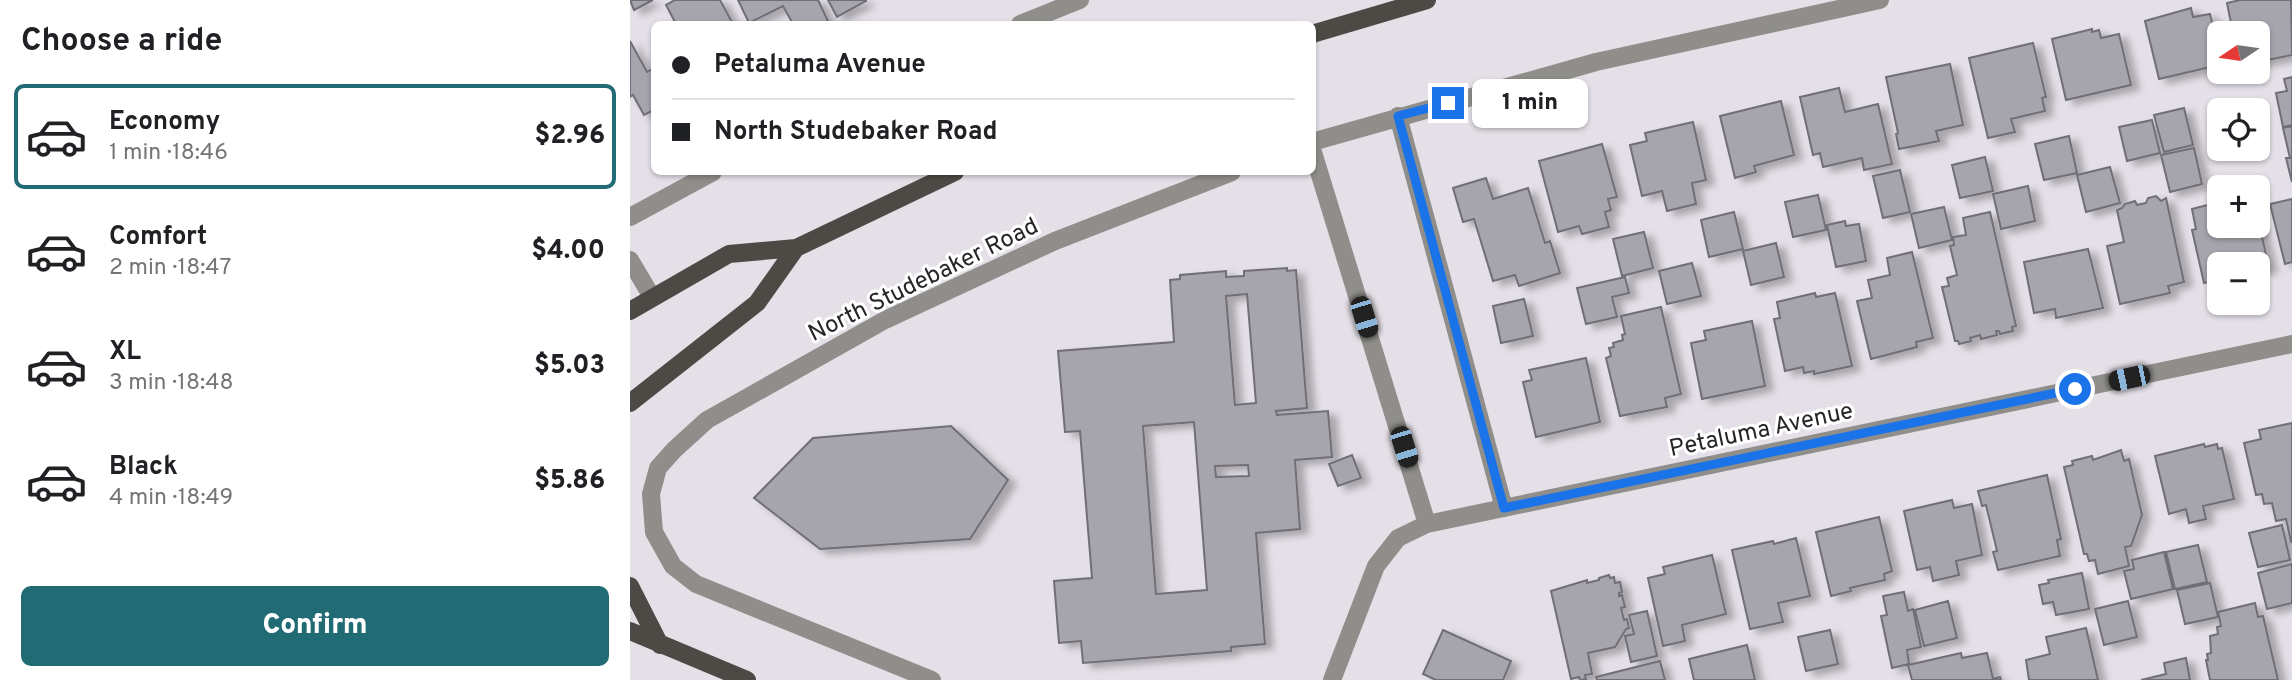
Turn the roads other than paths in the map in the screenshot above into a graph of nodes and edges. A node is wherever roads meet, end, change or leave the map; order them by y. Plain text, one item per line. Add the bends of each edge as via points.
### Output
1 (1080, 0) edge
2 (1427, 0) edge
3 (1880, 0) edge
4 (1028, 21) edge
5 (1316, 33) edge
6 (1398, 116) junction
7 (1316, 141) edge
8 (1316, 162) edge
9 (707, 175) edge
10 (949, 175) edge
11 (1224, 175) edge
12 (630, 217) edge
13 (796, 248) junction
14 (630, 260) edge
15 (652, 297) junction
16 (630, 311) edge
17 (2292, 344) edge
18 (630, 404) edge
19 (1504, 508) junction
20 (1427, 524) junction
21 (630, 586) edge
22 (630, 631) edge
23 (660, 645) junction
24 (747, 680) edge
25 (932, 680) edge
26 (1332, 680) edge

1 - 4 street
2 - 5 main road
3 - 6 street via 1596,62
6 - 7 street
6 - 19 street
8 - 20 street
9 - 12 street
10 - 13 main road
11 - 25 street, North Studebaker Road via 1055,241 886,320 707,420 658,468 651,494 654,532 673,566 696,584
13 - 15 main road via 729,254
13 - 18 main road via 757,303
14 - 15 street
15 - 16 main road
17 - 19 street, Petaluma Avenue
19 - 20 street, Petaluma Avenue
20 - 26 street, Petaluma Avenue via 1398,538 1376,566
21 - 23 main road
22 - 23 main road
23 - 24 main road

